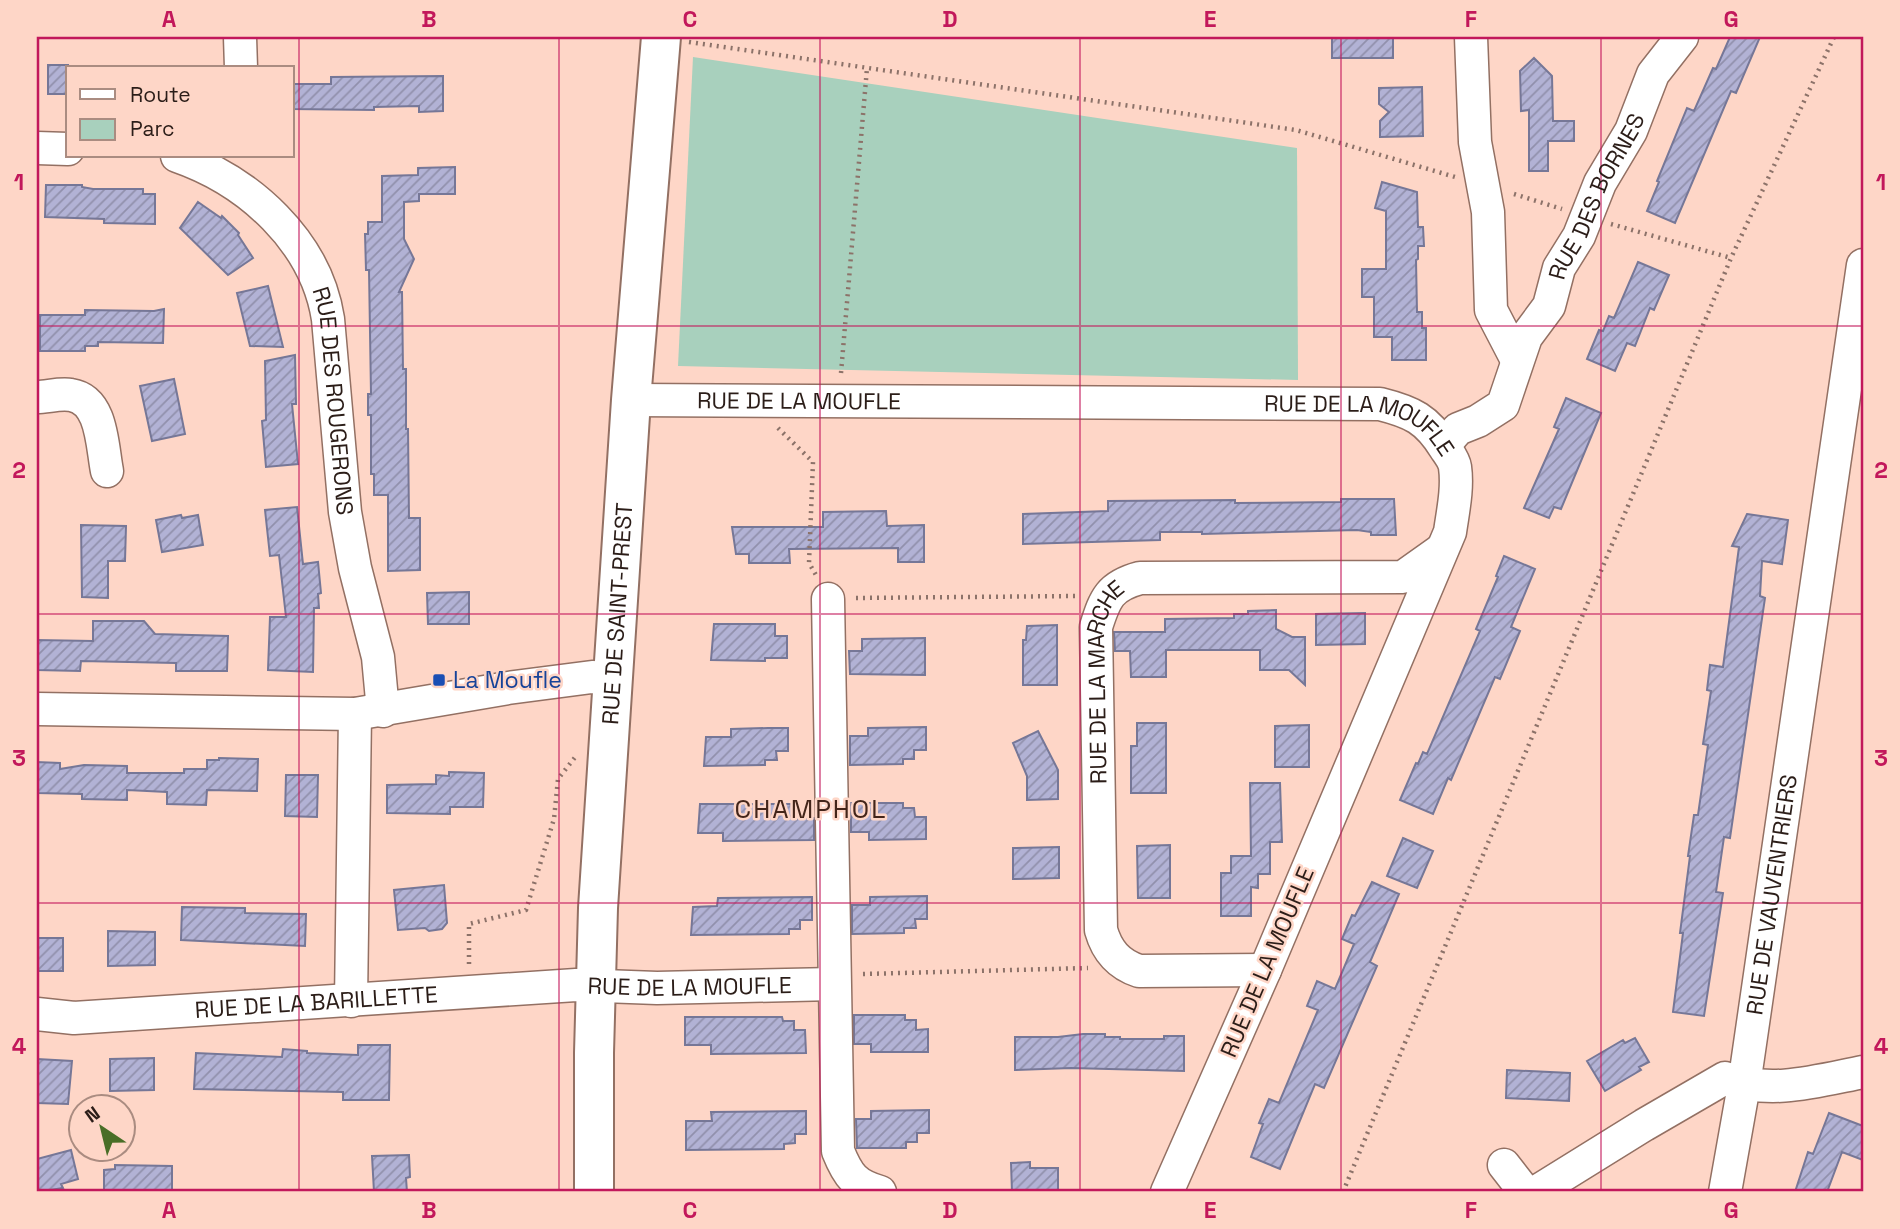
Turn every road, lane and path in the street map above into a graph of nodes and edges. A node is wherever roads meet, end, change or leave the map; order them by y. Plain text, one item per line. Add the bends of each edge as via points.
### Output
1 (240, 37) edge
2 (1471, 37) edge
3 (1682, 37) edge
4 (1834, 37) edge
5 (671, 39) edge
6 (241, 66) edge
7 (867, 68) junction
8 (37, 148) edge
9 (66, 149) edge
10 (186, 158) edge
11 (232, 168) edge
12 (1482, 185) junction
13 (1588, 217) junction
14 (1731, 258) junction
15 (1863, 265) edge
16 (1517, 359) junction
17 (37, 397) edge
18 (631, 400) junction
19 (750, 401) junction
20 (838, 402) junction
21 (1444, 445) junction
22 (107, 471) dead end
23 (1442, 549) junction
24 (1110, 595) junction
25 (828, 599) junction
26 (611, 696) junction
27 (37, 709) edge
28 (369, 712) junction
29 (1114, 957) junction
30 (1265, 970) junction
31 (834, 975) junction
32 (595, 986) junction
33 (469, 993) junction
34 (351, 1001) junction
35 (37, 1014) edge
36 (1863, 1072) edge
37 (1744, 1085) junction
38 (1504, 1165) dead end
39 (594, 1192) edge
40 (880, 1192) edge
41 (1167, 1192) edge
42 (1343, 1192) edge
43 (1525, 1192) edge
44 (1536, 1192) edge
45 (1725, 1192) edge

1 - 6 street
2 - 12 street via 1475,142
3 - 13 street, RUE DES BORNES via 1653,74 1631,131 1600,183
4 - 14 path
5 - 7 path
5 - 18 main road, RUE DE SAINT-PREST
7 - 12 path via 1296,130
7 - 20 path
8 - 9 street
10 - 11 street, RUE DES ROUGERONS
11 - 28 street, RUE DES ROUGERONS via 291,236 324,298 345,512 378,657
12 - 13 path
12 - 16 street via 1488,212 1491,310
13 - 14 path
13 - 16 street, RUE DES BORNES via 1559,268 1549,306 1526,337
14 - 42 path
15 - 37 street, RUE DE VAUVENTRIERS
16 - 21 street, RUE DES BORNES via 1503,405 1458,429
17 - 22 street via 72,395 87,403 96,413
18 - 19 street, RUE DE LA MOUFLE
18 - 26 main road, RUE DE SAINT-PREST
19 - 20 street, RUE DE LA MOUFLE
19 - 25 path via 813,463 809,563
20 - 21 street, RUE DE LA MOUFLE via 1380,404 1407,411 1430,426
21 - 23 street, RUE DE LA MOUFLE via 1455,464 1455,503
23 - 24 street, RUE DE LA MARCHE via 1403,577 1140,578 1120,583
23 - 30 street, RUE DE LA MOUFLE
24 - 25 path
24 - 29 street, RUE DE LA MARCHE via 1096,627 1101,930
25 - 31 street
26 - 28 street via 592,677
26 - 32 main road, RUE DE SAINT-PREST
26 - 33 path via 558,779 554,819 526,911 469,924
27 - 28 street
28 - 34 street, RUE DES ROUGERONS
29 - 30 street via 1139,971
29 - 31 path via 1099,968
30 - 41 street, RUE DE LA MOUFLE
31 - 32 street, RUE DE LA MOUFLE via 657,988
31 - 40 street, RUE DE LA MOUFLE via 838,1151 845,1170 861,1186
32 - 33 street, RUE DE LA BARILLETTE
32 - 39 main road, RUE DE SAINT-PREST
33 - 34 street, RUE DE LA BARILLETTE
34 - 35 street, RUE DE LA BARILLETTE via 74,1018
36 - 37 street via 1796,1086
37 - 44 street via 1725,1078
37 - 45 street, RUE DE VAUVENTRIERS
38 - 43 street

